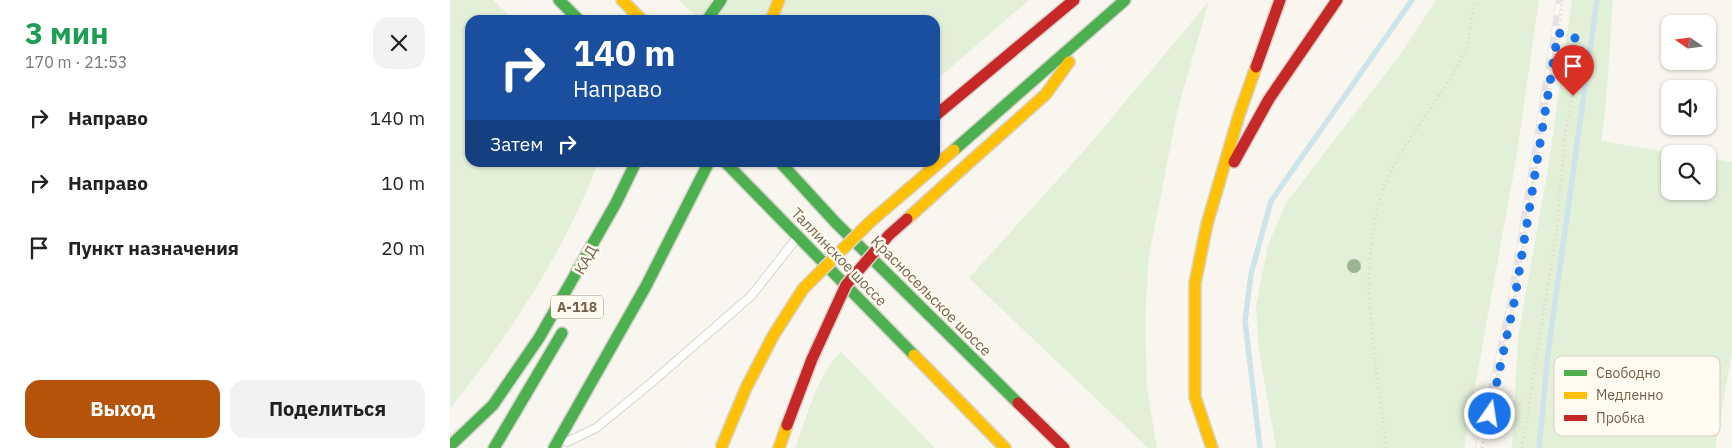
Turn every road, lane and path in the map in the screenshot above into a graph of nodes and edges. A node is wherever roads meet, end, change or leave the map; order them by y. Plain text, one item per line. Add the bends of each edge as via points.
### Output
1 (559, 0) edge
2 (622, 0) edge
3 (723, 0) edge
4 (779, 0) edge
5 (1074, 0) edge
6 (1125, 0) edge
7 (1337, 0) edge
8 (1476, 0) edge
9 (1563, 0) edge
10 (1279, 4) edge
11 (575, 15) edge
12 (637, 15) edge
13 (712, 15) edge
14 (719, 15) edge
15 (773, 15) edge
16 (1093, 29) junction
17 (1558, 33) junction
18 (940, 112) edge
19 (940, 162) edge
20 (634, 167) edge
21 (706, 167) edge
22 (730, 167) edge
23 (785, 167) edge
24 (934, 167) edge
25 (1207, 224) junction
26 (799, 235) junction
27 (568, 323) dead end
28 (1001, 445) edge
29 (450, 446) edge
30 (494, 448) edge
31 (554, 448) edge
32 (721, 448) edge
33 (779, 448) edge
34 (1064, 448) edge
35 (1212, 448) edge
36 (1386, 448) edge
37 (1482, 448) edge
38 (1522, 448) edge

1 - 11 main road
2 - 12 main road
3 - 13 main road
3 - 14 main road
4 - 15 main road
5 - 18 main road
6 - 16 main road
7 - 25 main road via 1244,141
8 - 36 path via 1467,47 1392,168 1378,204 1371,243 1370,296
9 - 17 path
10 - 25 main road via 1239,115
16 - 19 main road, bridge
16 - 33 main road, bridge via 1046,94 889,234 846,285 812,359
17 - 37 path via 1514,303
17 - 38 path via 1574,36 1582,48 1565,134 1557,228
20 - 29 main road via 539,338 493,405
21 - 31 main road, А-118 via 646,286
22 - 26 main road, Таллинское шоссе
23 - 34 main road, Красносельское шоссе via 836,223
24 - 32 main road, bridge via 870,222 803,289 773,336 746,388
25 - 35 main road via 1195,283 1195,397
26 - 28 main road, Таллинское шоссе
26 - 31 lane via 751,296 651,383 596,428
27 - 30 main road, А-118

